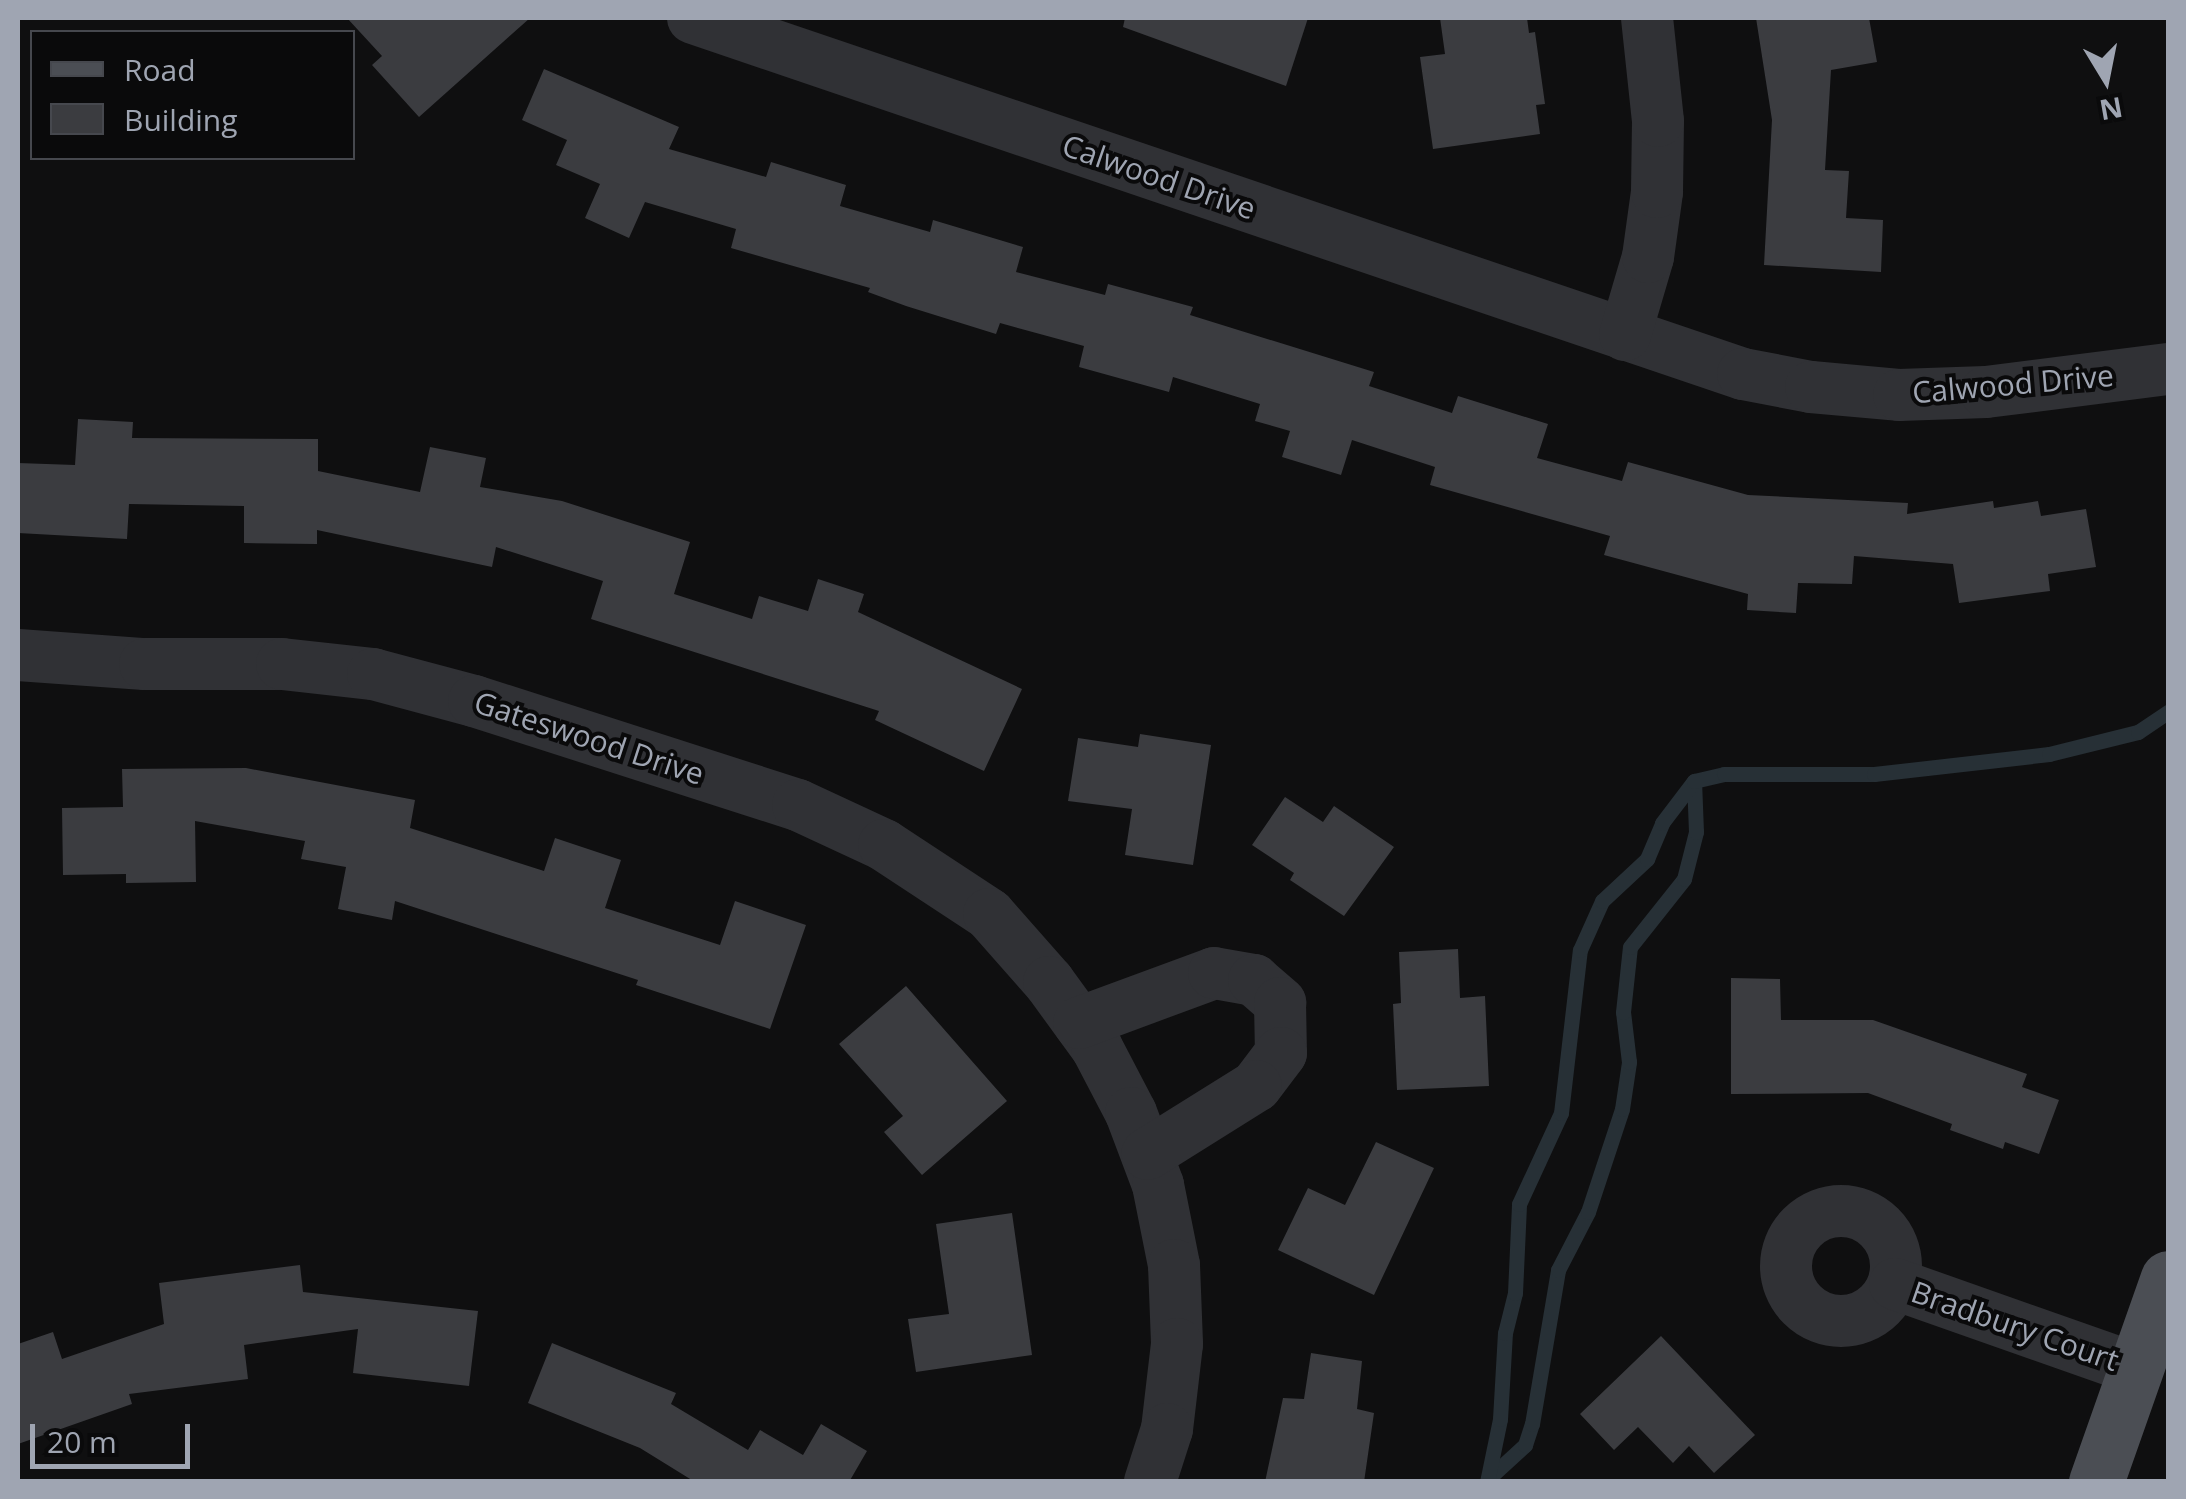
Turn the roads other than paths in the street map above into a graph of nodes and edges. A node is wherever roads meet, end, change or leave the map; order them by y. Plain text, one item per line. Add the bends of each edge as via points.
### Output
1 (693, 18) edge
2 (1647, 18) edge
3 (1625, 334) junction
4 (2168, 369) edge
5 (18, 655) edge
6 (1078, 1022) junction
7 (1147, 1154) junction
8 (2168, 1278) edge
9 (1894, 1284) dead end
10 (2136, 1368) junction
11 (1150, 1482) edge
12 (2096, 1482) edge

1 - 3 street, Calwood Drive
2 - 3 street via 1658,120 1657,192 1648,257
3 - 4 street, Calwood Drive via 1743,374 1899,395 1986,392
5 - 6 street, Gateswood Drive via 282,664 374,674 798,804 884,845 989,914
6 - 7 street, Gateswood Drive
6 - 7 street via 1214,973 1254,980 1280,1003 1280,1052 1256,1086
7 - 11 street, Gateswood Drive via 1174,1265 1176,1344 1167,1429
8 - 10 main road
9 - 10 street, Bradbury Court
10 - 12 main road

